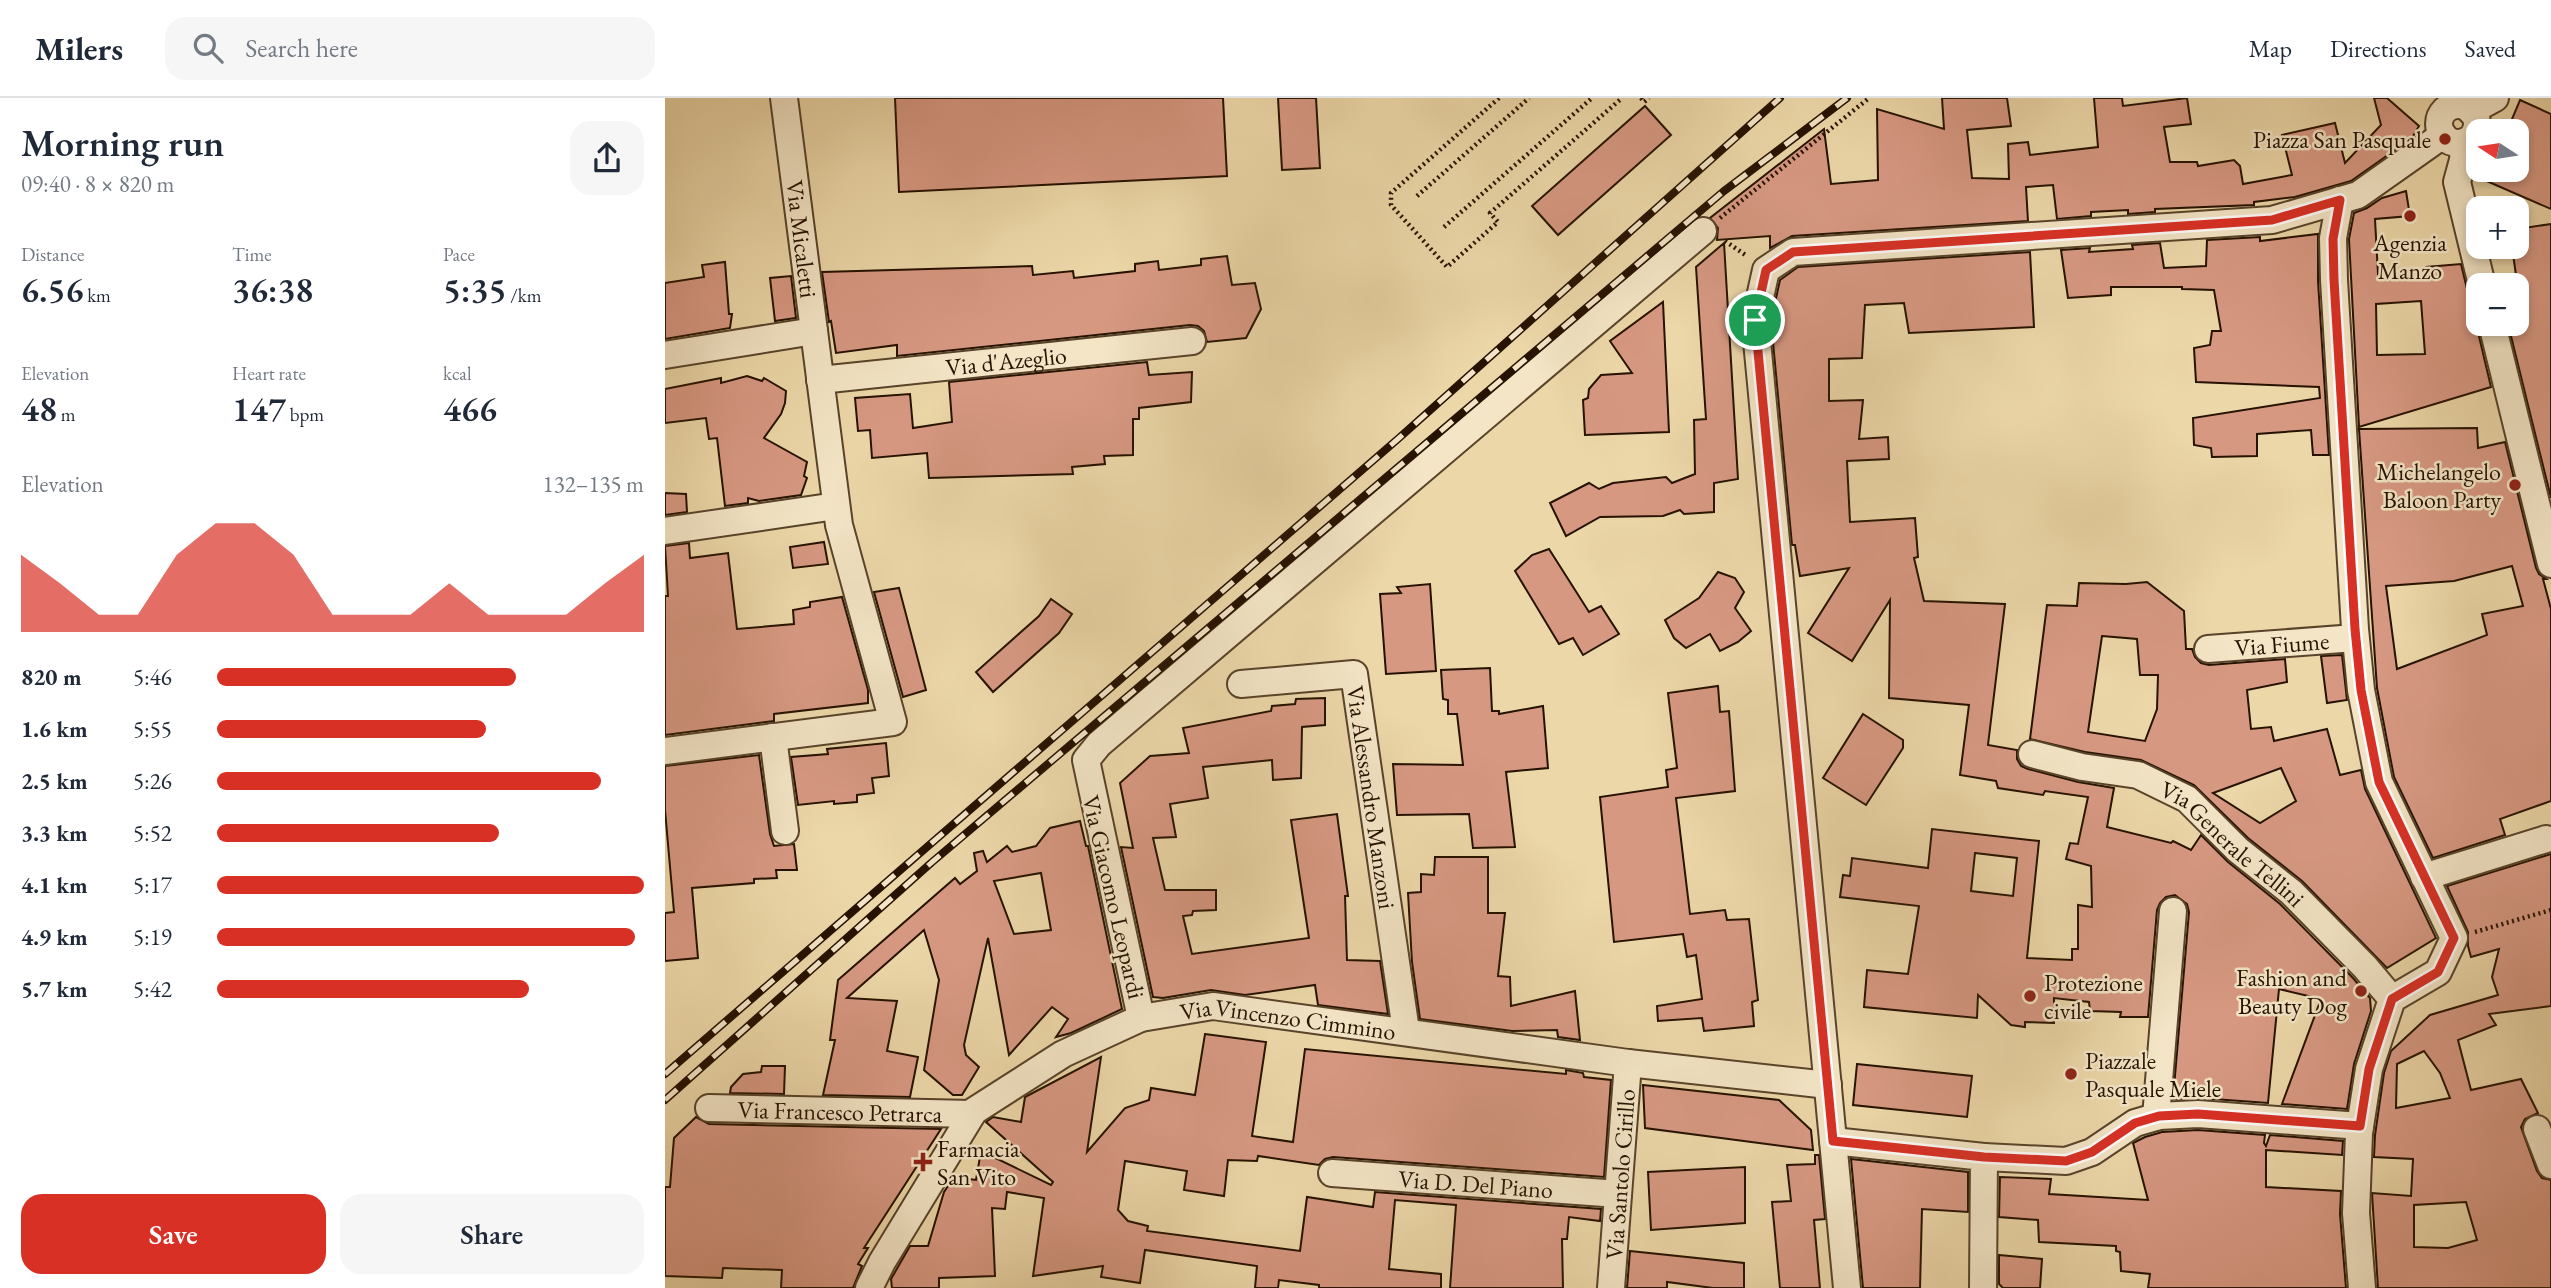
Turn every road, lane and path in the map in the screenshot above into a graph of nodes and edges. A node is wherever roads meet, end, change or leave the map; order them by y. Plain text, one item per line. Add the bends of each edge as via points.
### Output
1 (785, 98) edge
2 (1499, 98) edge
3 (1529, 98) edge
4 (1592, 98) edge
5 (1622, 98) edge
6 (1641, 98) edge
7 (1649, 98) edge
8 (1869, 98) edge
9 (2473, 102) edge
10 (2454, 139) junction
11 (1417, 196) dead end
12 (2340, 200) junction
13 (1444, 228) dead end
14 (1714, 232) joint
15 (2479, 273) edge
16 (814, 331) junction
17 (2495, 336) edge
18 (1192, 341) dead end
19 (665, 355) edge
20 (820, 380) junction
21 (837, 506) junction
22 (665, 531) edge
23 (2551, 564) edge
24 (2355, 638) junction
25 (2209, 649) dead end
26 (1241, 684) dead end
27 (773, 737) junction
28 (665, 751) edge
29 (2032, 754) dead end
30 (785, 831) dead end
31 (2546, 839) dead end
32 (2424, 877) junction
33 (2173, 911) dead end
34 (2551, 911) edge
35 (2454, 938) junction
36 (2392, 999) junction
37 (1141, 1018) junction
38 (1406, 1031) junction
39 (1629, 1063) junction
40 (1828, 1085) junction
41 (709, 1108) dead end
42 (972, 1114) junction
43 (2156, 1116) junction
44 (2360, 1126) junction
45 (2537, 1129) dead end
46 (1833, 1141) junction
47 (1984, 1157) junction
48 (2551, 1165) edge
49 (1332, 1173) dead end
50 (1618, 1194) junction
51 (869, 1288) edge
52 (1611, 1288) edge
53 (1847, 1288) edge
54 (1983, 1288) edge
55 (2362, 1288) edge

1 - 16 street, Via Micaletti
2 - 5 path via 1391,193 1391,205 1447,267 1498,222 1490,213
3 - 11 path
4 - 13 path
6 - 7 path via 1644,102
8 - 14 path
9 - 10 street via 2476,129 2470,139
10 - 12 street
10 - 15 street via 2463,160 2457,182
12 - 24 street via 2333,239
12 - 40 street via 2272,220 1793,252 1766,270 1755,320
14 - 37 street, Via Giacomo Leopardi via 1099,744 1086,760
16 - 19 street
16 - 20 street, Via Micaletti
17 - 23 street
18 - 20 street, Via d'Azeglio
20 - 21 street, Via Micaletti
21 - 22 street
21 - 27 street, Via Micaletti via 893,722
24 - 25 street, Via Fiume
24 - 32 street via 2379,782
26 - 38 street, Via Alessandro Manzoni via 1354,674
27 - 28 street
27 - 30 street
29 - 36 street, Via Generale Tellini via 2138,775 2187,799 2238,850 2291,892
31 - 32 street
32 - 35 street
33 - 43 street
34 - 35 path
35 - 36 street via 2438,972
36 - 44 street via 2369,1069
37 - 38 street, Via Vincenzo Cimmino via 1213,1006
37 - 42 street, Via Vincenzo Cimmino via 1063,1054
38 - 39 street, Via Vincenzo Cimmino
39 - 40 street, Via Vincenzo Cimmino
39 - 50 street, Via Santolo Cirillo
40 - 46 street
41 - 42 street, Via Francesco Petrarca
42 - 51 street, Via Vincenzo Cimmino
43 - 44 street via 2198,1114
43 - 47 street via 2135,1123 2092,1152 2066,1161
44 - 55 street via 2356,1213
45 - 48 street
46 - 47 street
46 - 53 street
47 - 54 street
49 - 50 street, Via D. Del Piano
50 - 52 street, Via Santolo Cirillo

